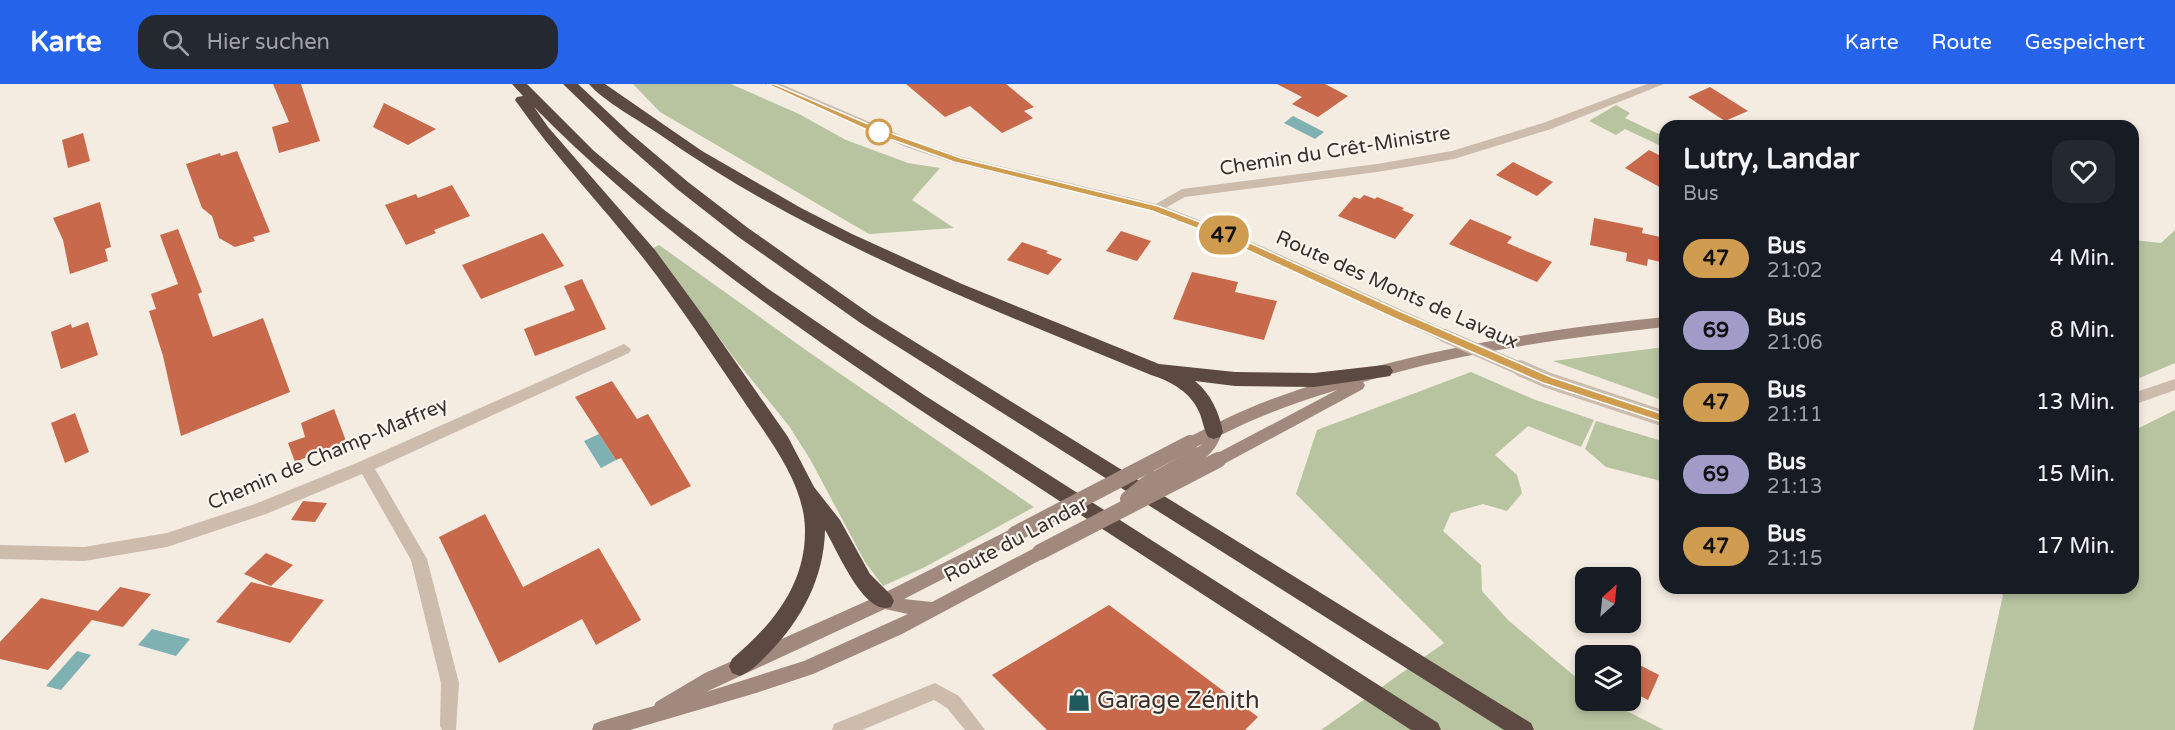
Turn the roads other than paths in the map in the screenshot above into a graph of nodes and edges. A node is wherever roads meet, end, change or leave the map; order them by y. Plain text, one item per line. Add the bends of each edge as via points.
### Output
1 (511, 84) edge
2 (519, 84) edge
3 (570, 84) edge
4 (596, 84) edge
5 (771, 84) edge
6 (1649, 85) edge
7 (1155, 208) junction
8 (1659, 323) edge
9 (624, 349) dead end
10 (1156, 370) junction
11 (1384, 371) junction
12 (2175, 384) edge
13 (2139, 397) edge
14 (1659, 417) edge
15 (1214, 432) junction
16 (1204, 452) junction
17 (365, 466) junction
18 (807, 492) junction
19 (0, 552) edge
20 (884, 601) junction
21 (935, 608) junction
22 (740, 666) junction
23 (654, 714) junction
24 (449, 726) dead end
25 (1427, 728) edge
26 (601, 730) edge
27 (841, 730) edge
28 (976, 730) edge
29 (1523, 730) edge

1 - 18 highway via 543,130 649,254 701,325 781,442
2 - 25 highway via 589,154 649,206 761,292 927,406
3 - 29 highway via 698,197 846,304 962,381
4 - 10 highway via 697,154 836,232 956,288
5 - 7 street, Route des Monts de Lavaux via 879,132 958,160
6 - 7 street, Chemin du Crêt-Ministre via 1547,126 1454,154 1182,194
7 - 14 street, Route des Monts de Lavaux, bridge via 1222,234 1547,380
8 - 11 main road, Route du Landar via 1600,328 1437,357
9 - 17 street, Chemin de Champ-Maffrey
10 - 11 highway via 1235,379 1314,380
10 - 15 highway via 1172,375 1197,393 1206,405
11 - 15 main road, Route du Landar via 1272,405
11 - 16 main road, Route du Landar
12 - 13 street
15 - 16 main road
16 - 20 main road, Route du Landar, bridge via 1015,534
16 - 21 main road, Route du Landar, bridge via 1153,479 1114,514
17 - 19 street, Chemin de Champ-Maffrey via 260,509 167,540 84,554
17 - 24 street via 419,559 450,683
18 - 20 highway via 833,526 863,580
18 - 22 highway via 815,527 809,576 784,623
20 - 21 main road via 908,608
20 - 22 main road, Route du Landar
21 - 23 main road, Route du Landar via 808,667 730,694
22 - 23 main road, Route du Landar
23 - 26 main road, Route du Landar
27 - 28 street via 935,692 953,702

